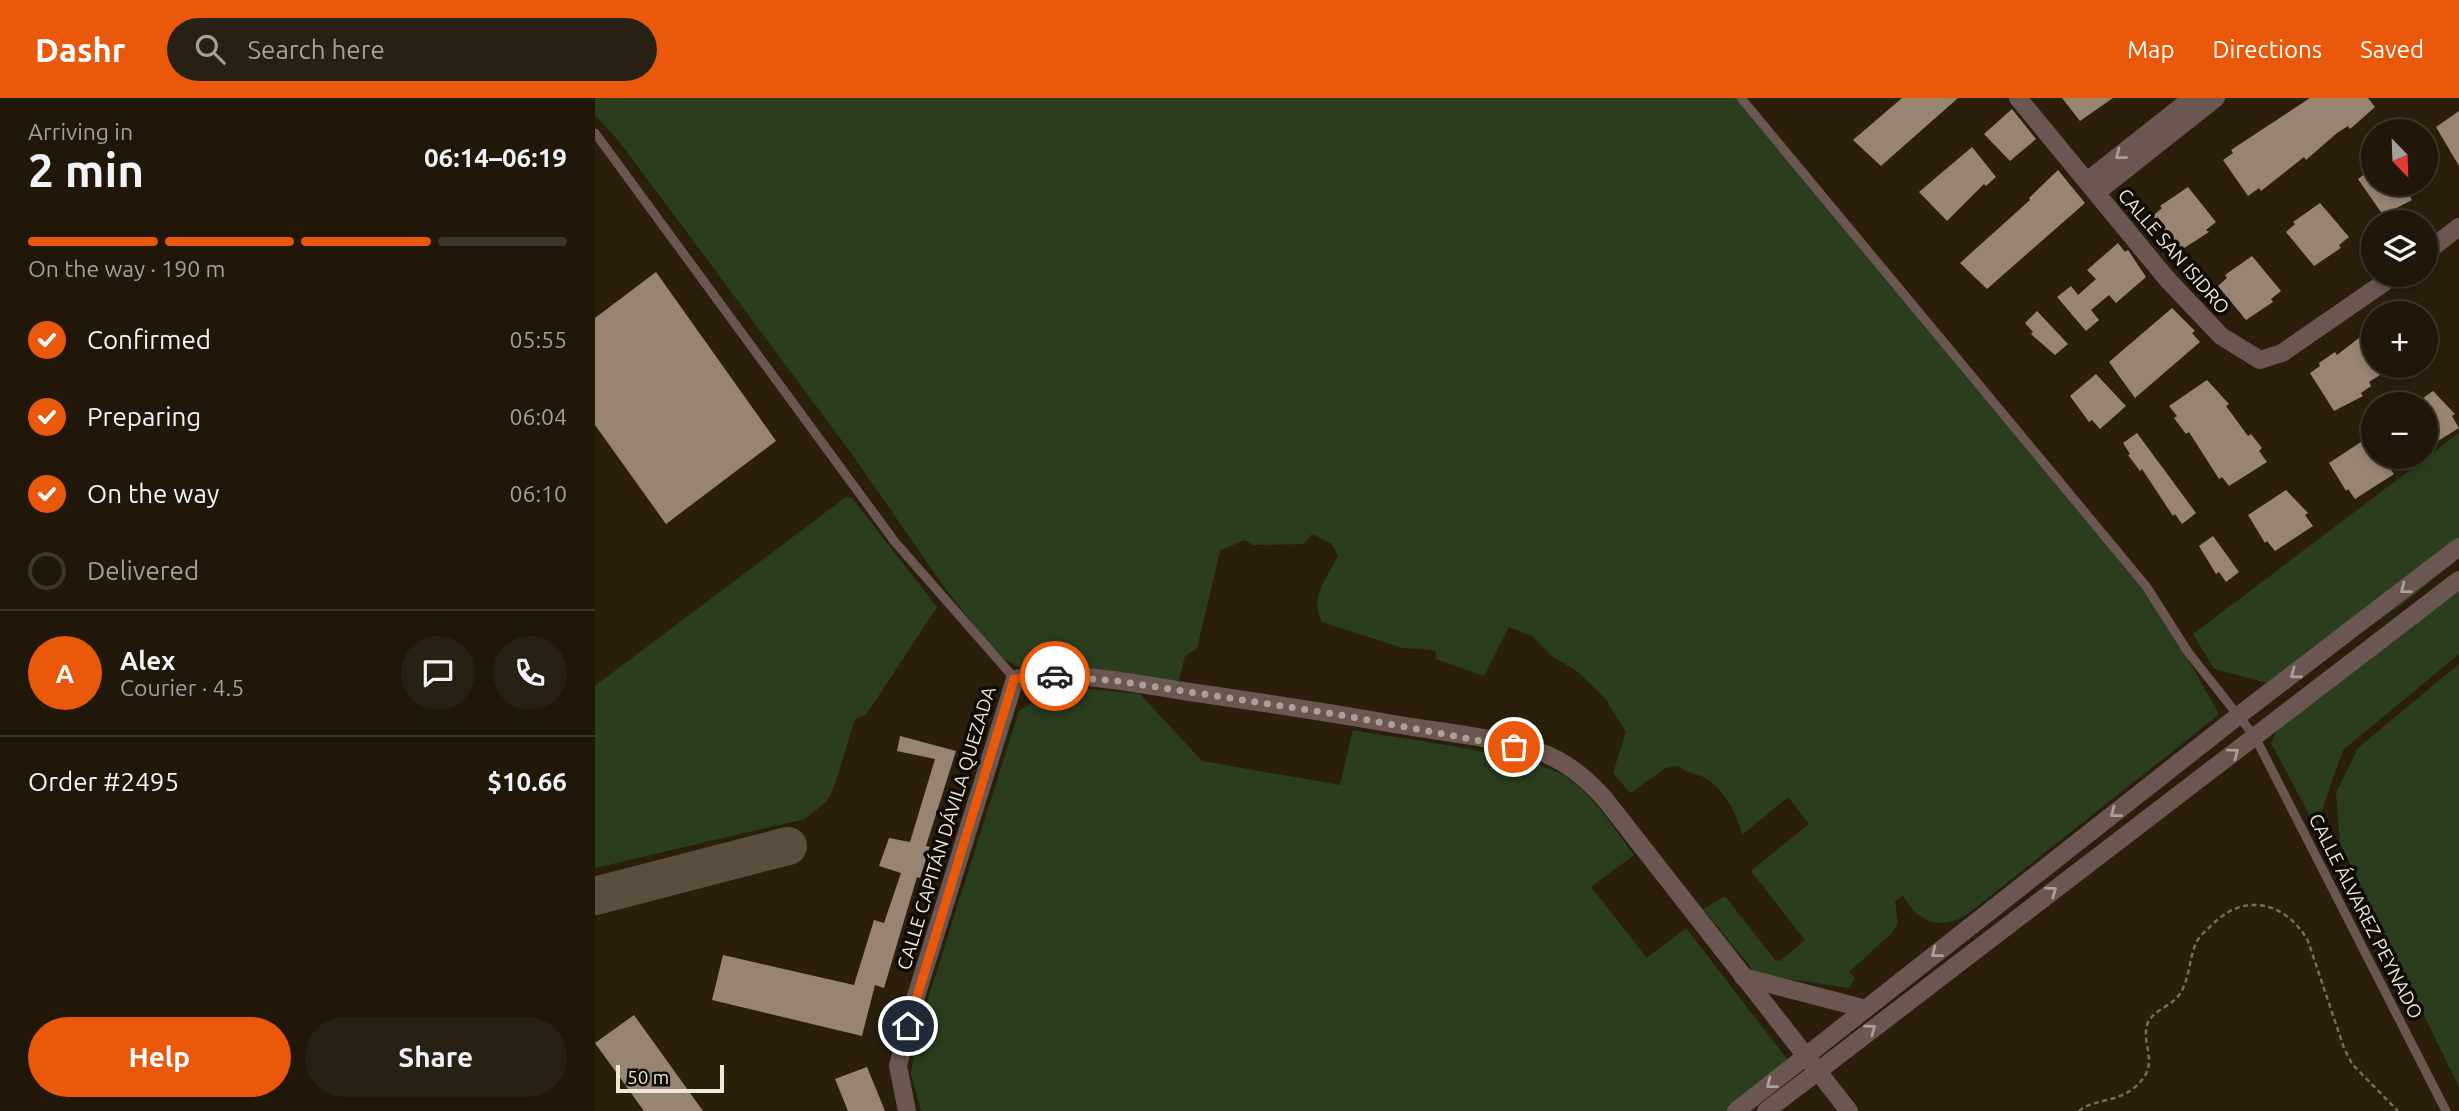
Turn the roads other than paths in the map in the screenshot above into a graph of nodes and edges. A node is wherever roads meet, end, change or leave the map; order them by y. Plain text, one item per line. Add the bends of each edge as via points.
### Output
1 (1741, 98) edge
2 (2018, 98) edge
3 (2192, 98) edge
4 (2216, 98) edge
5 (2164, 129) junction
6 (595, 133) edge
7 (2091, 187) junction
8 (2459, 227) edge
9 (2438, 243) edge
10 (2378, 287) edge
11 (2459, 547) edge
12 (2459, 580) edge
13 (1014, 679) junction
14 (2238, 716) junction
15 (2256, 737) junction
16 (1743, 977) junction
17 (1866, 1009) junction
18 (1812, 1063) junction
19 (907, 1111) edge
20 (1736, 1111) edge
21 (1766, 1111) edge
22 (1849, 1111) edge
23 (2446, 1111) edge

1 - 14 lane, CALLE ÁLVAREZ PEYNADO via 2146,586 2187,652
2 - 7 street, CALLE SAN ISIDRO
3 - 5 street
4 - 5 street
5 - 7 street
6 - 13 lane via 895,542
7 - 10 street, CALLE SAN ISIDRO via 2221,337 2260,360 2282,353
8 - 9 street
11 -> 14 street
12 - 15 street
13 - 16 street via 1037,675 1117,681 1348,716 1540,752 1577,771 1604,798
13 - 19 street, CALLE CAPITÁN DÁVILA QUEZADA via 898,1066
14 - 15 lane, CALLE ÁLVAREZ PEYNADO
14 -> 17 street
18 -> 15 street
15 - 23 lane, CALLE ÁLVAREZ PEYNADO
16 - 17 street
16 - 18 street
17 - 18 street
18 -> 20 street
18 - 21 street
18 - 22 street

